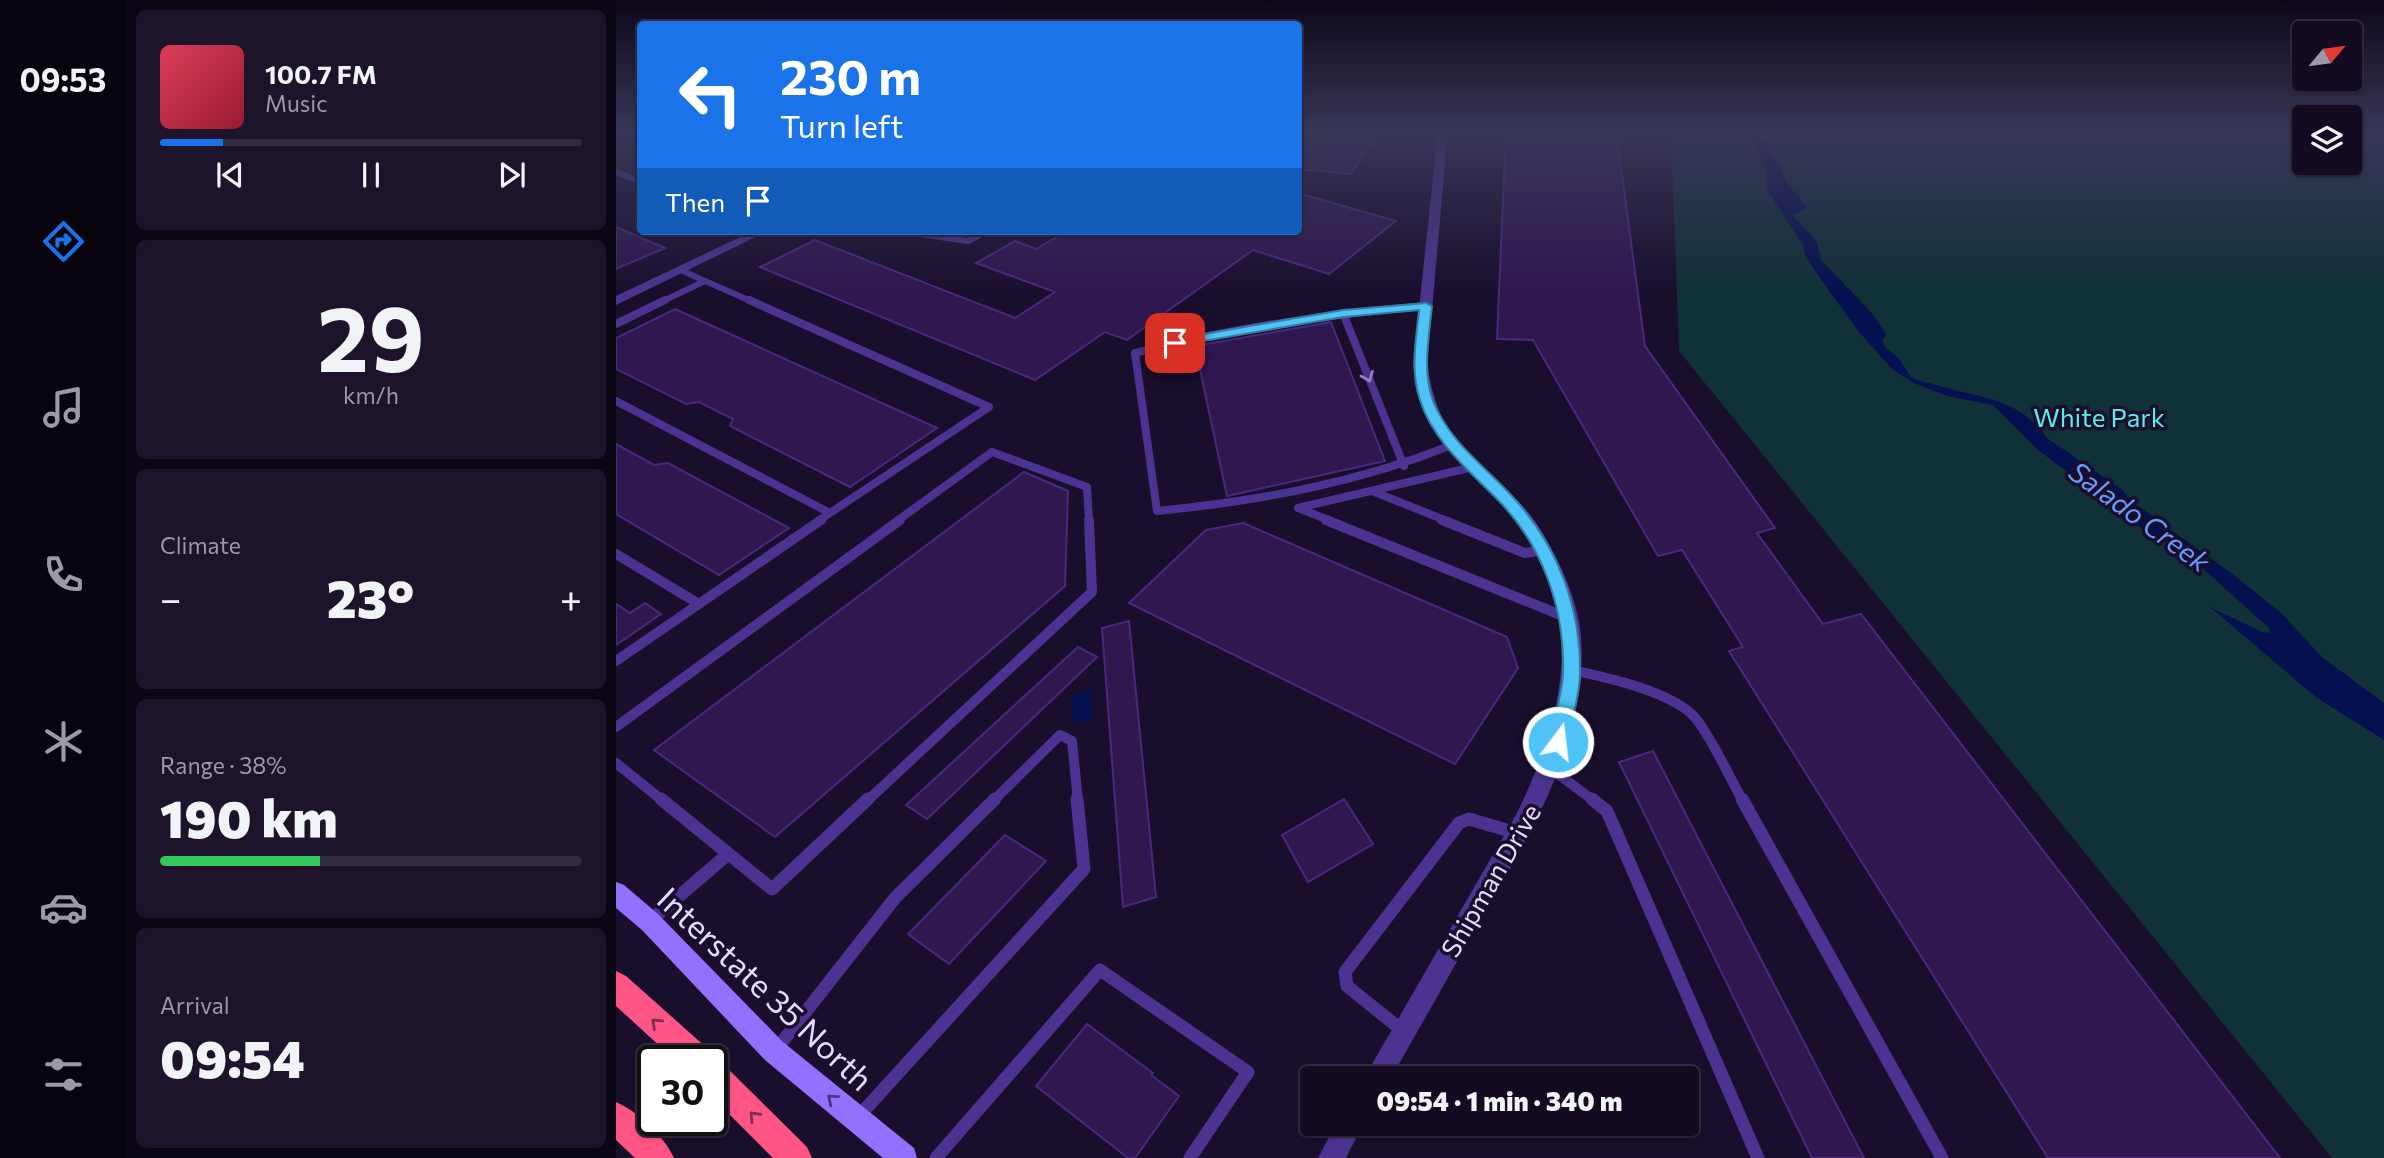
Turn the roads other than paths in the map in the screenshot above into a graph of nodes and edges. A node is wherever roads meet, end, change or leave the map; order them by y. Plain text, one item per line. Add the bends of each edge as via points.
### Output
1 (1438, 184) edge
2 (754, 235) edge
3 (925, 235) edge
4 (980, 235) edge
5 (681, 270) junction
6 (705, 281) junction
7 (616, 301) edge
8 (1426, 306) junction
9 (1343, 313) junction
10 (616, 324) edge
11 (616, 401) edge
12 (1452, 445) junction
13 (1404, 466) junction
14 (1473, 467) junction
15 (1371, 491) junction
16 (830, 513) junction
17 (1544, 550) junction
18 (616, 554) edge
19 (699, 604) junction
20 (1568, 618) junction
21 (616, 661) edge
22 (1572, 670) junction
23 (616, 727) edge
24 (616, 763) edge
25 (1550, 768) junction
26 (1518, 834) junction
27 (727, 855) junction
28 (616, 893) edge
29 (650, 922) junction
30 (616, 986) edge
31 (1403, 1032) junction
32 (681, 1045) edge
33 (775, 1051) junction
34 (1384, 1066) edge
35 (728, 1091) edge
36 (616, 1118) edge
37 (856, 1119) junction
38 (1343, 1136) edge
39 (658, 1158) edge
40 (796, 1158) edge
41 (904, 1158) edge
42 (936, 1158) edge
43 (1190, 1158) edge
44 (1331, 1158) edge
45 (1758, 1158) edge
46 (1942, 1158) edge

1 - 8 street, Shipman Drive
2 - 5 street
3 - 4 lane via 968,242
5 - 6 lane
5 - 7 street
6 - 10 lane
6 - 16 lane via 989,407
8 - 9 lane
8 - 12 street, Shipman Drive via 1422,383
9 -> 13 lane
9 - 13 lane via 1195,337 1135,354 1157,511 1231,505
11 - 16 lane
12 - 13 lane
12 - 14 street, Shipman Drive
14 - 15 lane
14 - 17 street, Shipman Drive via 1524,519
15 - 17 lane via 1525,553
15 - 20 lane via 1298,508
16 - 19 lane
17 - 20 street, Shipman Drive
18 - 19 lane
19 - 21 lane
20 - 22 street, Shipman Drive
22 - 25 street, Shipman Drive via 1566,715
22 - 46 lane via 1632,682 1665,696 1696,718
23 - 27 lane via 992,452 1087,487 1091,592 772,889
24 - 27 lane
25 - 26 street, Shipman Drive
25 - 45 lane via 1607,811
26 - 31 street, Shipman Drive
26 - 31 lane via 1469,818 1459,823 1345,972 1347,986
27 - 29 lane
28 - 29 main road, Interstate 35 North
29 - 33 main road, Interstate 35 North
32 -> 30 highway
31 - 34 street, Shipman Drive
37 -> 33 main road, Interstate 35 North
33 - 37 lane via 895,898 1060,735 1072,741 1084,869
40 -> 35 highway
36 - 39 highway
37 - 41 main road, Interstate 35 North
38 - 44 street
42 - 43 lane via 1100,970 1248,1072

